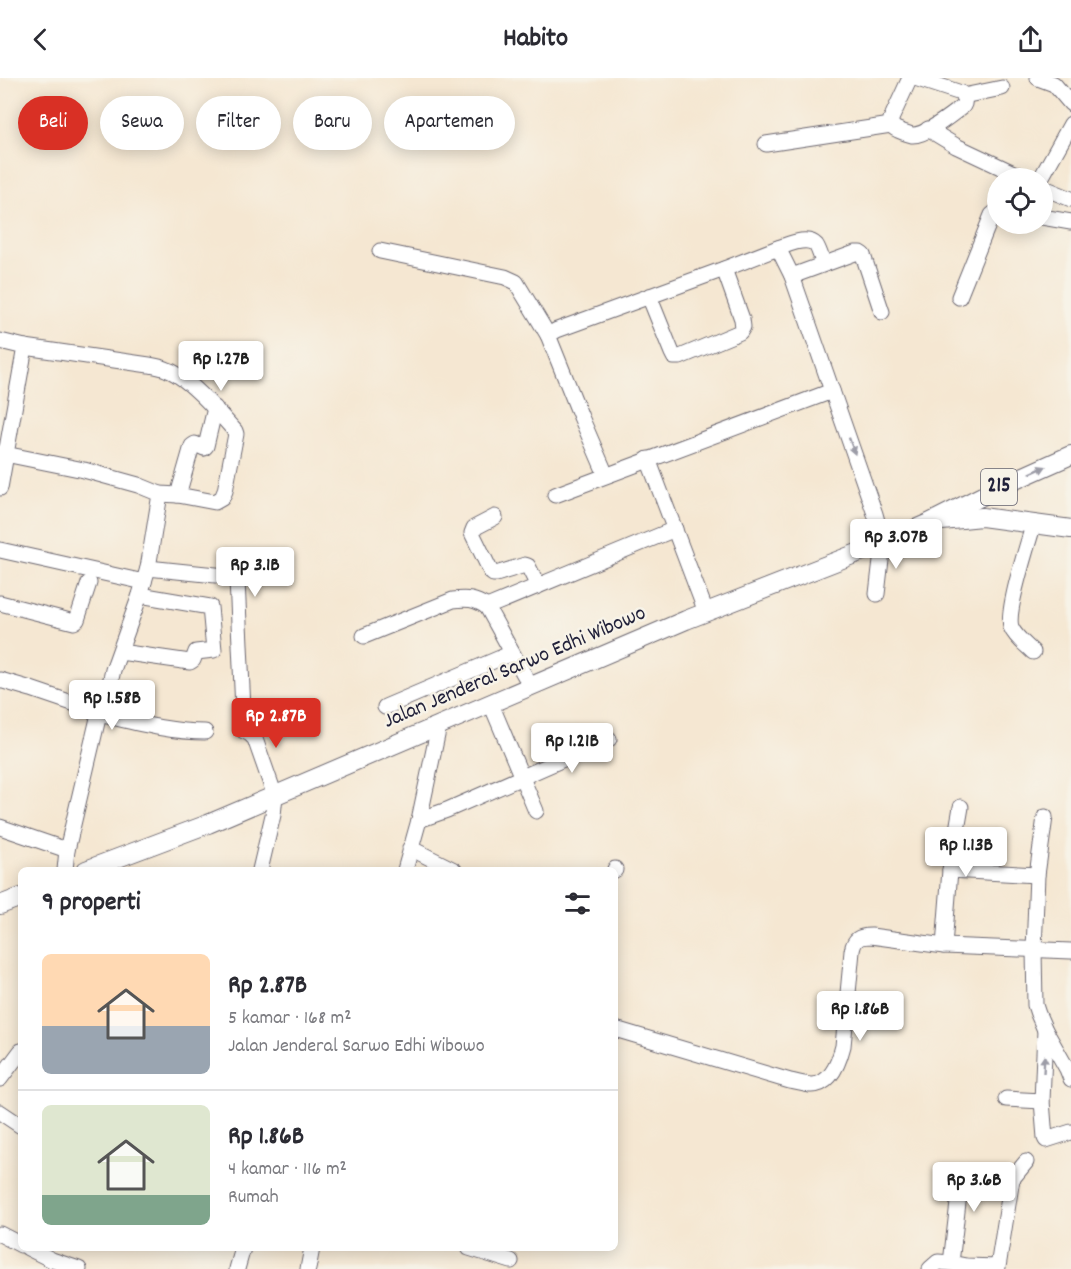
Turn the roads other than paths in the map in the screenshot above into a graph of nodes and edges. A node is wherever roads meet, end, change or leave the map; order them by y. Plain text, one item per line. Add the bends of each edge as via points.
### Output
1 (910, 78) edge
2 (915, 78) edge
3 (1038, 78) edge
4 (1002, 88) dead end
5 (963, 96) junction
6 (1071, 104) edge
7 (1071, 124) edge
8 (891, 125) junction
9 (928, 129) junction
10 (766, 144) dead end
11 (1003, 168) edge
12 (1047, 168) edge
13 (1053, 192) edge
14 (1071, 199) edge
15 (1053, 219) edge
16 (1071, 222) edge
17 (987, 227) edge
18 (778, 248) junction
19 (380, 251) dead end
20 (824, 263) junction
21 (724, 269) junction
22 (792, 276) junction
23 (649, 296) junction
24 (959, 297) dead end
25 (882, 312) dead end
26 (548, 335) junction
27 (0, 341) edge
28 (25, 347) junction
29 (832, 391) junction
30 (215, 408) junction
31 (3, 454) edge
32 (1071, 455) edge
33 (648, 459) junction
34 (606, 475) junction
35 (1004, 485) junction
36 (0, 488) edge
37 (160, 494) junction
38 (178, 495) junction
39 (555, 495) dead end
40 (495, 517) dead end
41 (1025, 522) junction
42 (928, 523) junction
43 (675, 529) junction
44 (1071, 529) edge
45 (883, 543) junction
46 (0, 550) edge
47 (144, 582) junction
48 (89, 583) dead end
49 (537, 586) junction
50 (877, 594) dead end
51 (0, 603) edge
52 (487, 607) junction
53 (706, 612) junction
54 (364, 636) dead end
55 (120, 652) junction
56 (1033, 652) dead end
57 (512, 653) junction
58 (0, 680) edge
59 (531, 687) junction
60 (491, 704) junction
61 (386, 707) dead end
62 (99, 714) junction
63 (439, 726) junction
64 (205, 732) dead end
65 (609, 739) dead end
66 (522, 778) junction
67 (275, 796) junction
68 (961, 807) dead end
69 (536, 811) dead end
70 (1045, 817) dead end
71 (419, 820) junction
72 (0, 827) edge
73 (410, 848) junction
74 (67, 850) junction
75 (65, 867) edge
76 (94, 867) edge
77 (261, 867) edge
78 (406, 867) edge
79 (448, 867) edge
80 (950, 870) junction
81 (1037, 874) junction
82 (18, 898) edge
83 (0, 905) edge
84 (944, 946) junction
85 (1034, 950) junction
86 (1071, 951) edge
87 (618, 1030) edge
88 (1048, 1034) junction
89 (18, 1055) edge
90 (0, 1079) edge
91 (1071, 1079) edge
92 (1006, 1099) dead end
93 (1042, 1101) junction
94 (0, 1112) edge
95 (18, 1124) edge
96 (1071, 1132) edge
97 (1026, 1162) dead end
98 (1012, 1179) junction
99 (0, 1234) edge
100 (18, 1243) edge
101 (35, 1251) edge
102 (242, 1251) edge
103 (311, 1251) edge
104 (480, 1251) edge
105 (53, 1259) edge
106 (511, 1260) dead end
107 (951, 1263) junction
108 (1002, 1268) edge
109 (79, 1269) edge
110 (237, 1269) edge
111 (308, 1269) edge
112 (930, 1269) edge

1 - 8 street
2 - 5 street
3 - 6 street via 1054,84
4 - 5 street
5 - 9 street via 963,106
7 - 12 street
8 - 9 street via 912,135
8 - 10 street
9 - 11 street
13 - 14 street
15 - 16 street
17 - 24 street
18 - 20 street via 809,241 815,244
18 - 21 street
18 - 22 street
19 - 26 street via 516,282
20 - 22 street
20 - 25 street via 862,253
21 - 23 street
21 - 23 street via 743,327 740,332 680,357 674,357
22 - 29 street
23 - 26 street
26 - 34 street
27 - 28 street
28 - 30 street via 167,369
28 - 31 street
29 - 33 street
29 -> 45 street
30 - 38 street via 206,448 192,446
30 - 38 street via 236,434 222,498 215,502
31 - 36 street
31 - 37 street via 84,470
35 -> 32 main road, Jalan Jenderal Sarwo Edhi Wibowo / 215
33 - 34 street
33 - 43 street
34 - 39 street
35 - 41 main road, 215 via 1002,504 1006,511
35 - 42 main road, Jalan Jenderal Sarwo Edhi Wibowo / 215
37 - 38 street
37 - 47 street
40 - 49 street via 472,530 491,572 525,565
41 - 42 main road, Jalan Jenderal Sarwo Edhi Wibowo / 215 via 982,517
41 - 44 main road, Jalan Jenderal Sarwo Edhi Wibowo / 215
41 - 56 street via 1010,618 1014,633
42 - 45 main road, Jalan Jenderal Sarwo Edhi Wibowo / 215
43 - 49 street
43 - 53 street
45 - 50 street
45 - 53 main road, Jalan Jenderal Sarwo Edhi Wibowo / 215
46 - 47 street
47 - 55 street
47 - 55 street via 210,607 214,650 198,651 190,662
47 - 67 street via 237,578 243,731 255,739
48 - 51 street via 74,622
49 - 52 street
52 - 54 street via 476,600 453,600
52 - 57 street
53 - 59 main road, Jalan Jenderal Sarwo Edhi Wibowo / 215
55 - 62 street
57 - 59 street
57 - 61 street
58 - 62 street
59 - 60 main road, Jalan Jenderal Sarwo Edhi Wibowo / 215
60 - 63 main road, Jalan Jenderal Sarwo Edhi Wibowo / 215
60 - 66 street
62 - 64 street via 165,729
62 - 74 street
63 - 67 main road, Jalan Jenderal Sarwo Edhi Wibowo / 215
63 - 71 street
65 - 66 street
66 - 69 street
66 - 71 street
67 - 76 main road, Jalan Jenderal Sarwo Edhi Wibowo / 215
67 - 77 street
68 - 80 street
70 - 81 street
71 - 73 street
72 - 74 street
73 - 78 street
73 - 79 street
74 - 75 street
80 - 81 street
80 - 84 street
81 - 85 street
82 - 83 main road
84 - 85 street
84 - 87 street via 871,936 857,939 852,951 840,1059 829,1076 812,1085
85 - 86 street
85 - 88 street via 1035,1005
88 - 91 street
93 -> 88 street
89 - 90 street
92 - 93 street
93 - 96 street via 1046,1140
94 - 95 street
97 - 98 street
98 - 107 street via 961,1177
98 - 108 street
99 - 100 street
101 - 105 street
102 - 110 street
103 - 111 street
104 - 106 street
105 - 109 street
107 - 108 street
107 - 112 street via 938,1262

